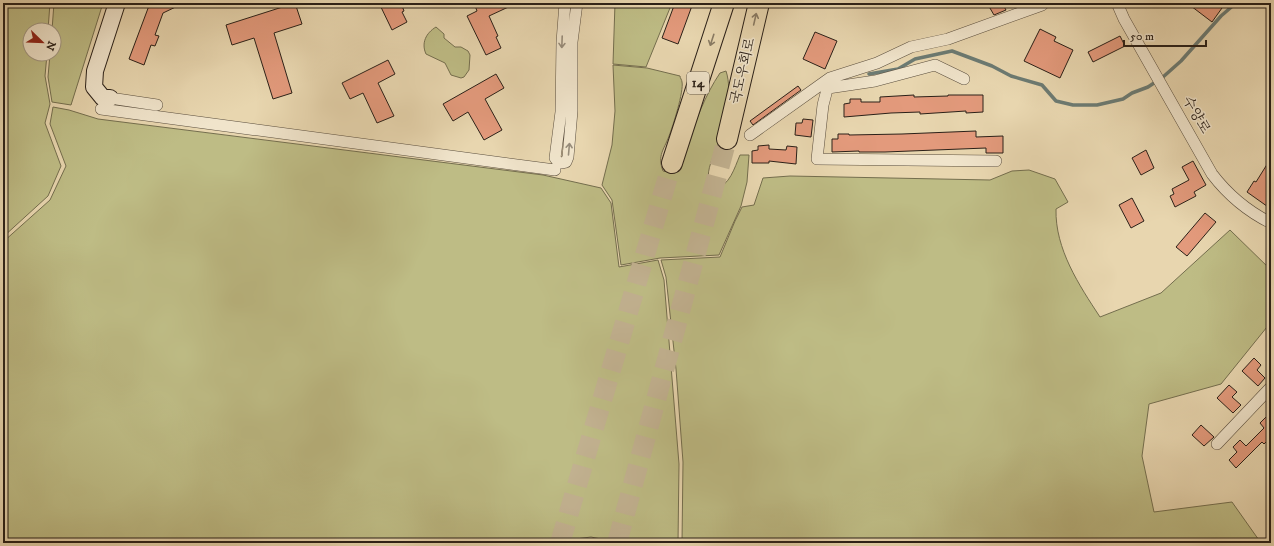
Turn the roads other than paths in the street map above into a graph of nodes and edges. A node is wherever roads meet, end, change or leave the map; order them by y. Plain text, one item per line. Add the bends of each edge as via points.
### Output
1 (117, 3) edge
2 (128, 3) edge
3 (565, 3) edge
4 (577, 3) edge
5 (724, 3) edge
6 (759, 3) edge
7 (1044, 3) edge
8 (1116, 3) edge
9 (964, 79) dead end
10 (829, 83) junction
11 (105, 104) junction
12 (157, 105) dead end
13 (750, 135) dead end
14 (727, 139) tunnel mouth
15 (996, 161) dead end
16 (672, 163) tunnel mouth
17 (555, 170) dead end
18 (1271, 223) edge
19 (1271, 387) edge
20 (1217, 444) dead end

1 - 11 street via 94,76 94,87
2 - 11 street via 103,81
3 -> 4 street via 561,112 555,158 561,163 566,162 568,157 572,111 572,42
5 -> 16 highway, 14
14 -> 6 highway, 국도우회로
7 - 10 street via 948,39 911,46
8 - 18 street, 수양로 via 1212,174 1240,203
9 - 10 street via 935,65 875,81
10 - 13 street
10 - 15 street via 823,105 817,159
11 - 12 street
11 - 17 street
19 - 20 street

